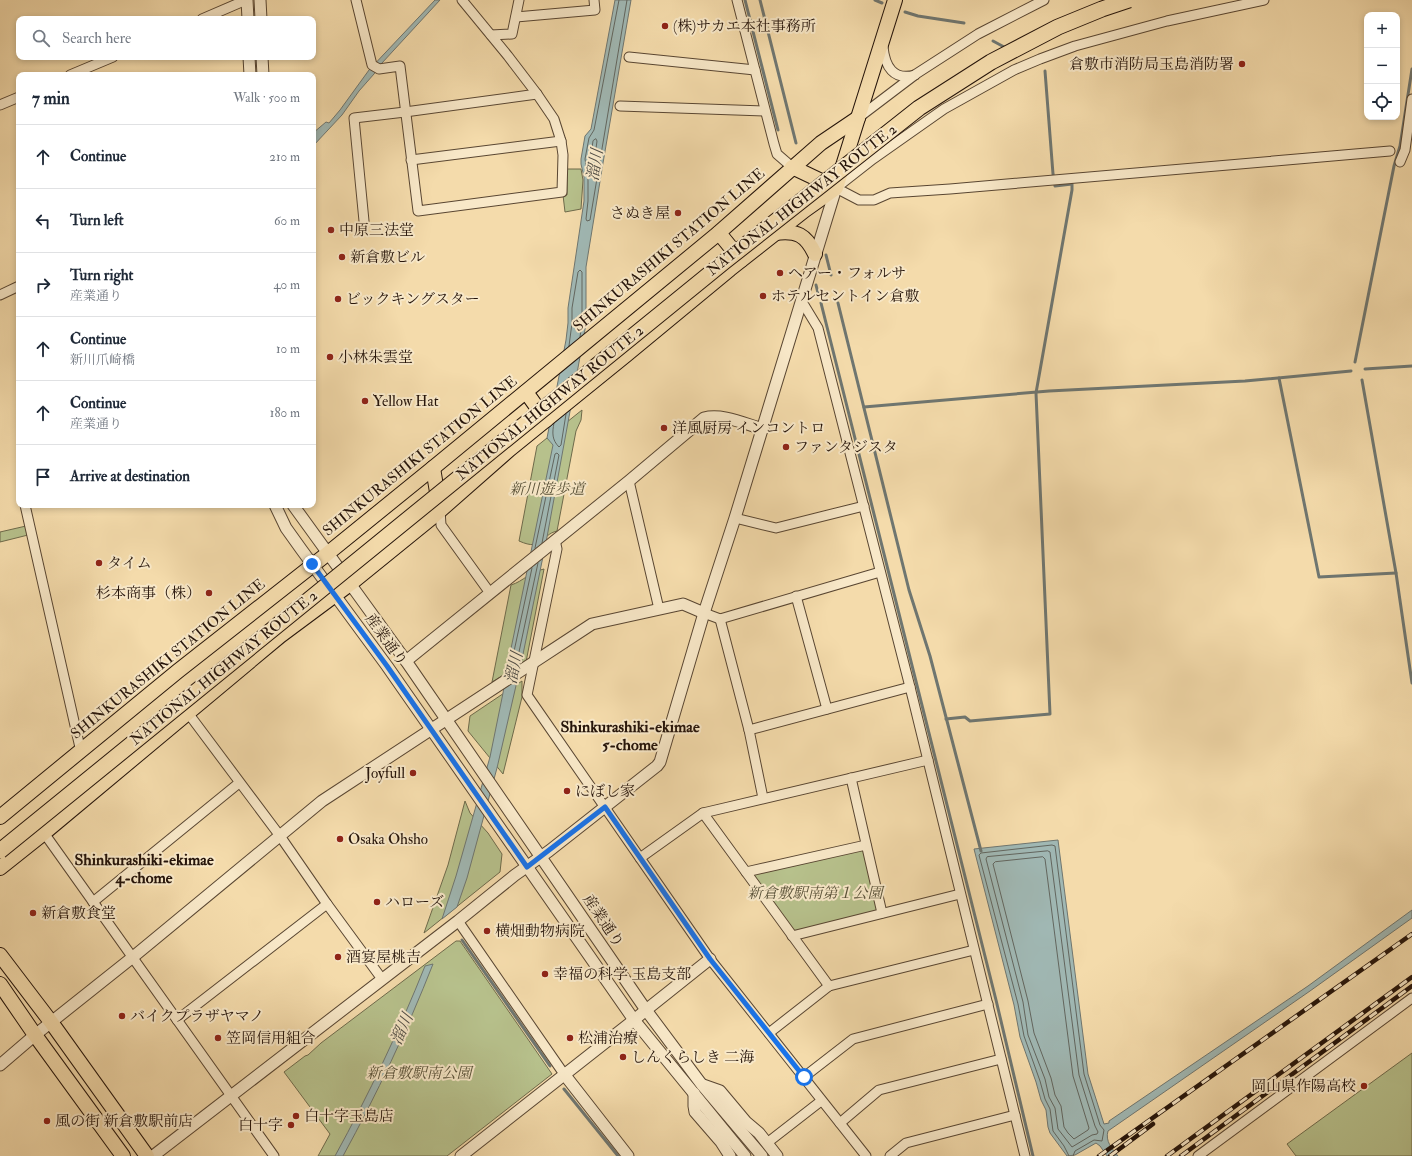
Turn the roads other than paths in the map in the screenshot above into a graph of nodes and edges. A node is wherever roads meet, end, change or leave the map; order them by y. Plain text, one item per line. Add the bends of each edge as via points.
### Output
1 (247, 0) edge
2 (260, 0) edge
3 (356, 0) edge
4 (462, 0) edge
5 (519, 0) edge
6 (594, 0) edge
7 (737, 0) edge
8 (895, 0) edge
9 (1044, 0) edge
10 (1129, 0) edge
11 (1258, 1) edge
12 (1216, 5) edge
13 (209, 16) edge
14 (248, 16) edge
15 (260, 16) edge
16 (516, 16) junction
17 (491, 35) junction
18 (883, 41) junction
19 (629, 57) dead end
20 (106, 60) edge
21 (249, 60) edge
22 (262, 60) edge
23 (755, 70) junction
24 (77, 72) edge
25 (250, 72) edge
26 (263, 72) edge
27 (916, 74) junction
28 (537, 94) junction
29 (16, 98) edge
30 (1412, 99) edge
31 (0, 105) edge
32 (620, 106) dead end
33 (765, 111) junction
34 (405, 112) junction
35 (858, 118) junction
36 (561, 140) junction
37 (1390, 151) dead end
38 (411, 160) junction
39 (1400, 162) dead end
40 (792, 167) junction
41 (836, 188) junction
42 (364, 221) dead end
43 (719, 232) junction
44 (775, 233) junction
45 (815, 254) junction
46 (740, 260) junction
47 (16, 287) edge
48 (0, 295) edge
49 (801, 300) junction
50 (526, 392) junction
51 (546, 420) junction
52 (762, 429) junction
53 (433, 468) junction
54 (630, 481) junction
55 (864, 506) junction
56 (26, 508) edge
57 (276, 508) edge
58 (295, 508) edge
59 (440, 510) junction
60 (735, 518) junction
61 (555, 540) junction
62 (327, 554) junction
63 (312, 564) junction
64 (880, 572) junction
65 (350, 584) junction
66 (490, 593) junction
67 (335, 594) junction
68 (796, 596) junction
69 (658, 609) junction
70 (704, 613) junction
71 (720, 619) junction
72 (406, 661) junction
73 (533, 663) junction
74 (910, 687) junction
75 (827, 709) junction
76 (188, 713) junction
77 (446, 720) junction
78 (431, 730) junction
79 (749, 730) junction
80 (81, 752) junction
81 (928, 760) junction
82 (851, 778) junction
83 (239, 783) junction
84 (763, 798) junction
85 (605, 807) junction
86 (703, 813) junction
87 (0, 817) edge
88 (44, 833) junction
89 (280, 836) junction
90 (866, 845) junction
91 (0, 852) edge
92 (541, 857) junction
93 (640, 858) junction
94 (527, 867) junction
95 (0, 868) edge
96 (746, 872) junction
97 (960, 894) junction
98 (93, 902) junction
99 (327, 904) junction
100 (882, 913) junction
101 (458, 921) junction
102 (792, 936) junction
103 (974, 950) junction
104 (0, 955) edge
105 (133, 958) junction
106 (710, 959) junction
107 (382, 979) junction
108 (0, 984) edge
109 (829, 986) junction
110 (1412, 998) edge
111 (988, 1004) junction
112 (646, 1010) junction
113 (178, 1020) junction
114 (634, 1020) junction
115 (51, 1022) junction
116 (769, 1033) junction
117 (35, 1035) junction
118 (1001, 1059) junction
119 (0, 1065) edge
120 (564, 1074) junction
121 (804, 1077) junction
122 (698, 1089) junction
123 (232, 1096) junction
124 (821, 1101) junction
125 (1015, 1116) junction
126 (840, 1123) junction
127 (767, 1143) junction
128 (122, 1156) edge
129 (147, 1156) edge
130 (153, 1156) edge
131 (274, 1156) edge
132 (461, 1156) edge
133 (628, 1156) edge
134 (730, 1156) edge
135 (745, 1156) edge
136 (762, 1156) edge
137 (777, 1156) edge
138 (866, 1156) edge
139 (890, 1156) edge
140 (1025, 1156) edge
141 (1198, 1156) edge

1 - 13 street
1 - 14 street
2 - 15 street
3 - 34 street via 375,67 400,66
4 - 17 street
5 - 16 street
6 - 16 street via 595,10
7 - 23 street
8 - 18 main road
9 - 27 street via 978,34
10 - 91 highway, NATIONAL HIGHWAY ROUTE 2, bridge via 1058,27 990,62 919,108 806,195
11 - 12 street
12 - 41 street via 1075,46 1014,70 944,109
16 - 17 street via 512,34
17 - 28 street
18 - 27 street via 885,62 889,69 908,77
18 - 35 main road
19 - 23 street
20 - 24 street
21 - 25 street
22 - 26 street
23 - 33 street
27 - 35 street
28 - 34 street
28 - 36 street via 554,119
29 - 31 street
30 - 39 street via 1405,150
32 - 33 street
33 - 40 street via 777,154
34 - 38 street
34 - 42 street via 354,118
35 - 40 main road, SHINKURASHIKI STATION LINE
35 - 41 main road
36 - 38 street
36 - 38 street via 562,192 418,212
37 - 41 street via 890,193 874,200 859,200
40 - 41 main road
40 - 43 main road, SHINKURASHIKI STATION LINE
41 - 44 main road
41 - 45 street
43 - 46 main road
43 - 50 main road, SHINKURASHIKI STATION LINE
44 - 45 main road via 786,231 802,236
44 - 46 main road
45 - 49 street
46 - 51 main road
47 - 48 street
49 - 52 street
49 - 55 street via 818,328
50 - 51 main road
50 - 53 main road, SHINKURASHIKI STATION LINE
51 - 59 main road
52 - 54 street via 720,417 704,418
52 - 60 street
53 - 59 main road
53 - 62 main road, SHINKURASHIKI STATION LINE
54 - 61 street
54 - 69 street
55 - 60 street via 776,528
55 - 64 street
56 - 80 street
57 - 63 street, 産業通り via 286,528
58 - 62 street, 産業通り
59 - 65 main road
59 - 66 street via 442,525
60 - 70 street
61 - 66 street
61 - 73 street via 557,549
62 - 63 main road, SHINKURASHIKI STATION LINE
62 - 65 street, 産業通り
63 - 67 street, 産業通り
63 - 80 main road, SHINKURASHIKI STATION LINE
64 - 68 street
64 - 74 street
65 - 67 main road
65 - 72 street, 産業通り
66 - 72 street
67 - 76 main road
67 - 78 street, 産業通り
68 - 71 street
68 - 75 street
69 - 70 street via 683,604
69 - 73 street via 592,624
70 - 71 street
70 - 85 street via 660,762
71 - 79 street
72 - 77 street, 産業通り
73 - 77 street
73 - 85 street via 527,696
74 - 75 street
74 - 81 street
75 - 79 street
76 - 83 street
76 - 88 main road
77 - 78 street
77 - 92 street, 産業通り
78 - 89 street via 322,801
78 - 94 street, 産業通り
79 - 84 street
80 - 87 main road, SHINKURASHIKI STATION LINE
81 - 82 street
81 - 97 street
82 - 84 street
82 - 90 street
83 - 89 street
83 - 98 street
84 - 86 street
85 - 92 street
85 - 93 street
86 - 93 street
86 - 96 street
88 - 95 main road
88 - 98 street
89 - 99 street
89 - 105 street
90 - 96 street
90 - 100 street
92 - 94 street
92 - 112 street, 産業通り
93 - 106 street
94 - 101 street
94 - 114 street, 産業通り
96 - 102 street
97 - 100 street
97 - 103 street
98 - 105 street
99 - 107 street
99 - 113 street
100 - 102 street
101 - 107 street
101 - 120 street
102 - 109 street
103 - 109 street
103 - 111 street
104 - 115 main road
105 - 113 street
105 - 115 street
106 - 112 street
106 - 116 street
107 - 123 street
108 - 117 main road
109 - 116 street
110 - 141 street
111 - 118 street
111 - 121 street via 852,1039
112 - 114 street
112 - 122 street, 産業通り
113 - 123 street
114 - 120 street
114 - 122 street, 産業通り
115 - 117 street
115 - 129 main road
116 - 121 street
117 - 119 street
117 - 128 main road
118 - 125 street
118 - 126 street via 880,1090
120 - 132 street
120 - 133 street
121 - 124 street
122 - 127 street via 720,1091
122 - 134 street via 695,1112
122 - 135 street, 産業通り
122 - 136 street, 産業通り
123 - 130 street
123 - 131 street
124 - 126 street
124 - 127 street
125 - 139 street via 906,1143
125 - 140 street
126 - 138 street
127 - 137 street

